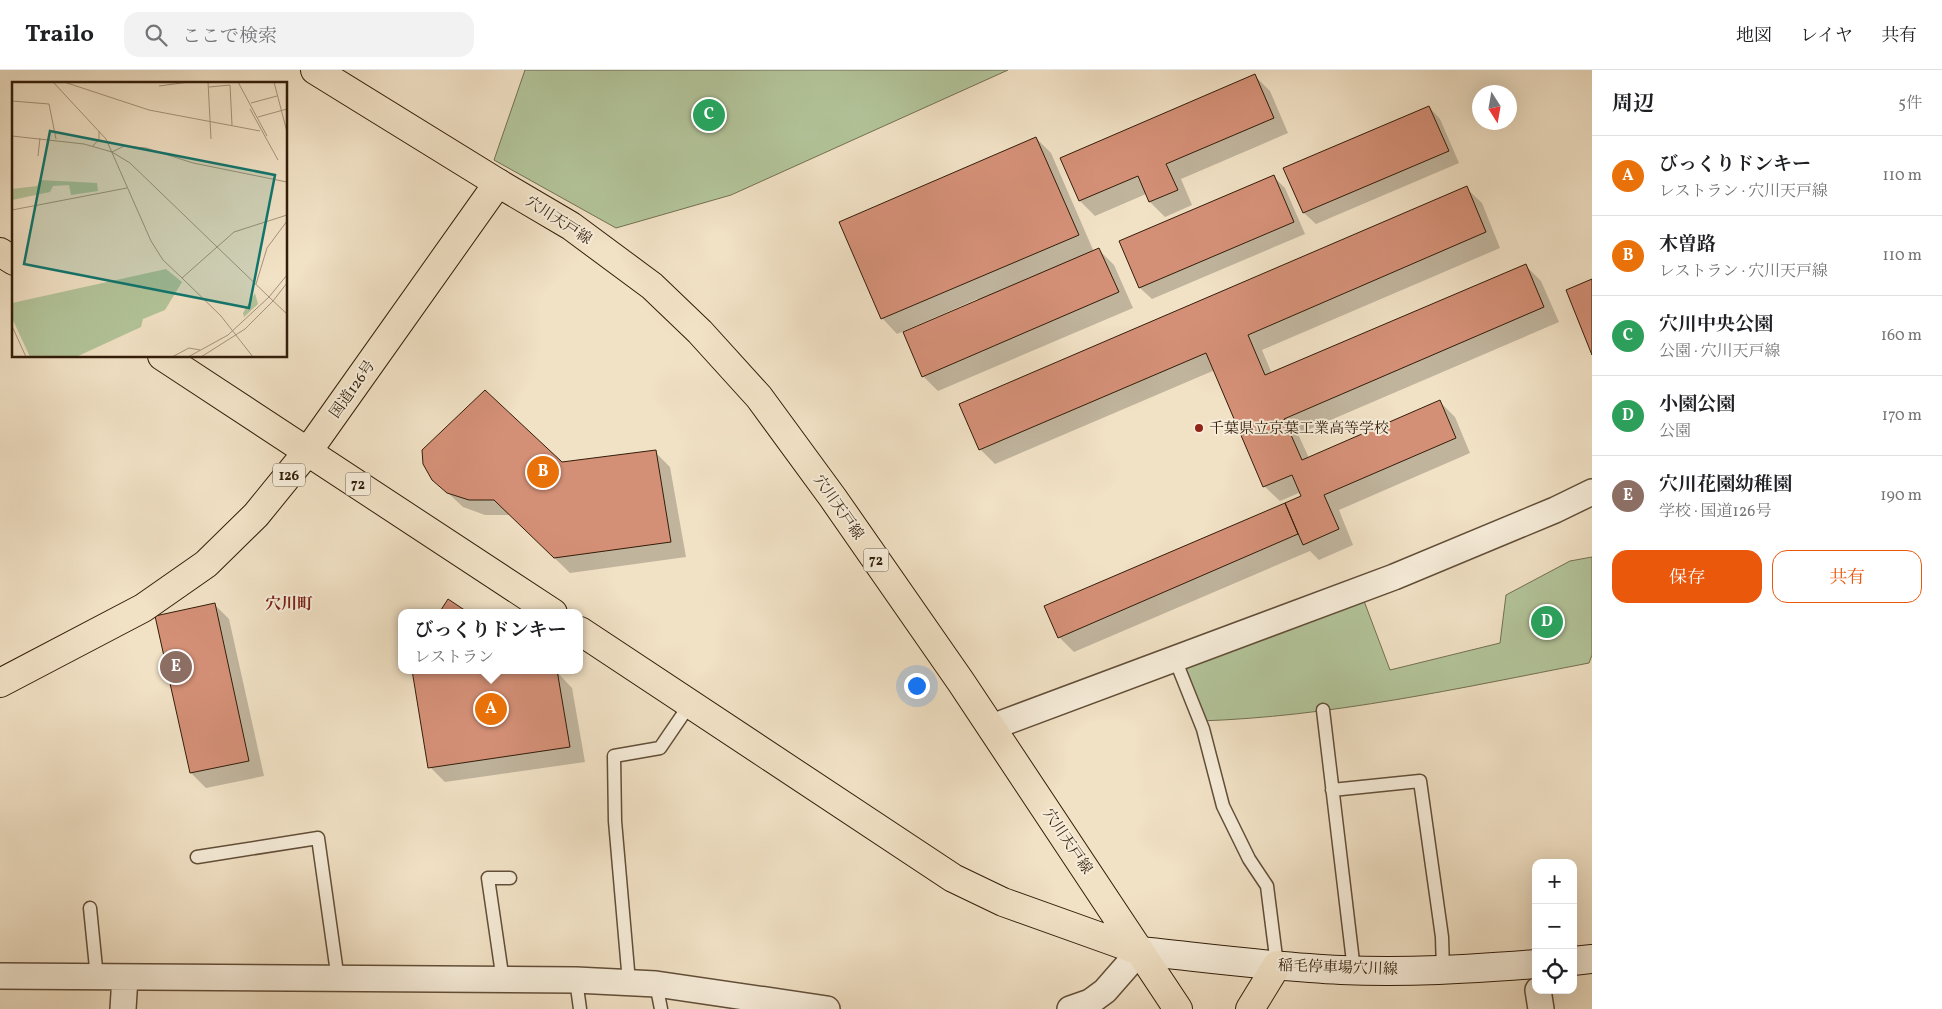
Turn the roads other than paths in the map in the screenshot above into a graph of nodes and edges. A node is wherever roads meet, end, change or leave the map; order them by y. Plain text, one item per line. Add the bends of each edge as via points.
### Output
1 (316, 70) edge
2 (498, 183) junction
3 (0, 252) edge
4 (12, 260) edge
5 (165, 358) edge
6 (308, 451) junction
7 (1592, 492) edge
8 (547, 609) edge
9 (583, 633) edge
10 (1175, 659) junction
11 (0, 683) edge
12 (690, 704) junction
13 (1323, 710) dead end
14 (992, 727) junction
15 (1332, 790) junction
16 (197, 856) dead end
17 (510, 878) dead end
18 (90, 908) dead end
19 (1140, 951) junction
20 (1592, 960) edge
21 (1577, 961) edge
22 (1277, 966) junction
23 (1354, 970) junction
24 (1443, 970) junction
25 (1532, 972) edge
26 (0, 976) edge
27 (98, 978) junction
28 (125, 978) junction
29 (338, 980) junction
30 (576, 980) junction
31 (503, 981) junction
32 (629, 982) junction
33 (656, 984) junction
34 (1539, 994) edge
35 (123, 1009) edge
36 (580, 1009) edge
37 (661, 1009) edge
38 (827, 1009) edge
39 (1070, 1009) edge
40 (1178, 1009) edge
41 (1250, 1009) edge
42 (1541, 1009) edge

1 - 2 main road
2 - 6 main road, 国道126号 / 126
2 - 14 main road, 穴川天戸線 / 72 via 571,226 652,286 760,397
3 - 4 main road
5 - 6 main road, 72
6 - 8 main road, 72
6 - 11 main road, 国道126号 / 126 via 256,514 206,564 143,608
7 - 10 street via 1394,577
9 - 12 main road
10 - 14 street
10 - 22 lane via 1203,729 1223,806 1267,886
12 - 19 main road via 953,878 1003,902
12 - 32 lane via 660,748 614,756 615,822
13 - 15 lane
14 - 19 main road, 穴川天戸線 / 72
15 - 23 lane
15 - 24 lane via 1420,781 1442,937
16 - 29 lane via 318,838
17 - 31 lane via 488,878
18 - 27 lane
19 - 22 main road, 稲毛停車場穴川線
19 - 39 street via 1105,991 1090,1002
19 - 40 main road, 穴川天戸線 / 72
20 - 21 main road
22 - 23 main road, 稲毛停車場穴川線
22 - 41 main road
23 - 24 main road, 稲毛停車場穴川線
24 - 25 main road, 稲毛停車場穴川線
26 - 27 street
27 - 28 street
28 - 29 street
28 - 35 street
29 - 31 street
30 - 31 street
30 - 32 street
30 - 36 lane
32 - 33 street
33 - 37 lane
33 - 38 street
34 - 42 street

